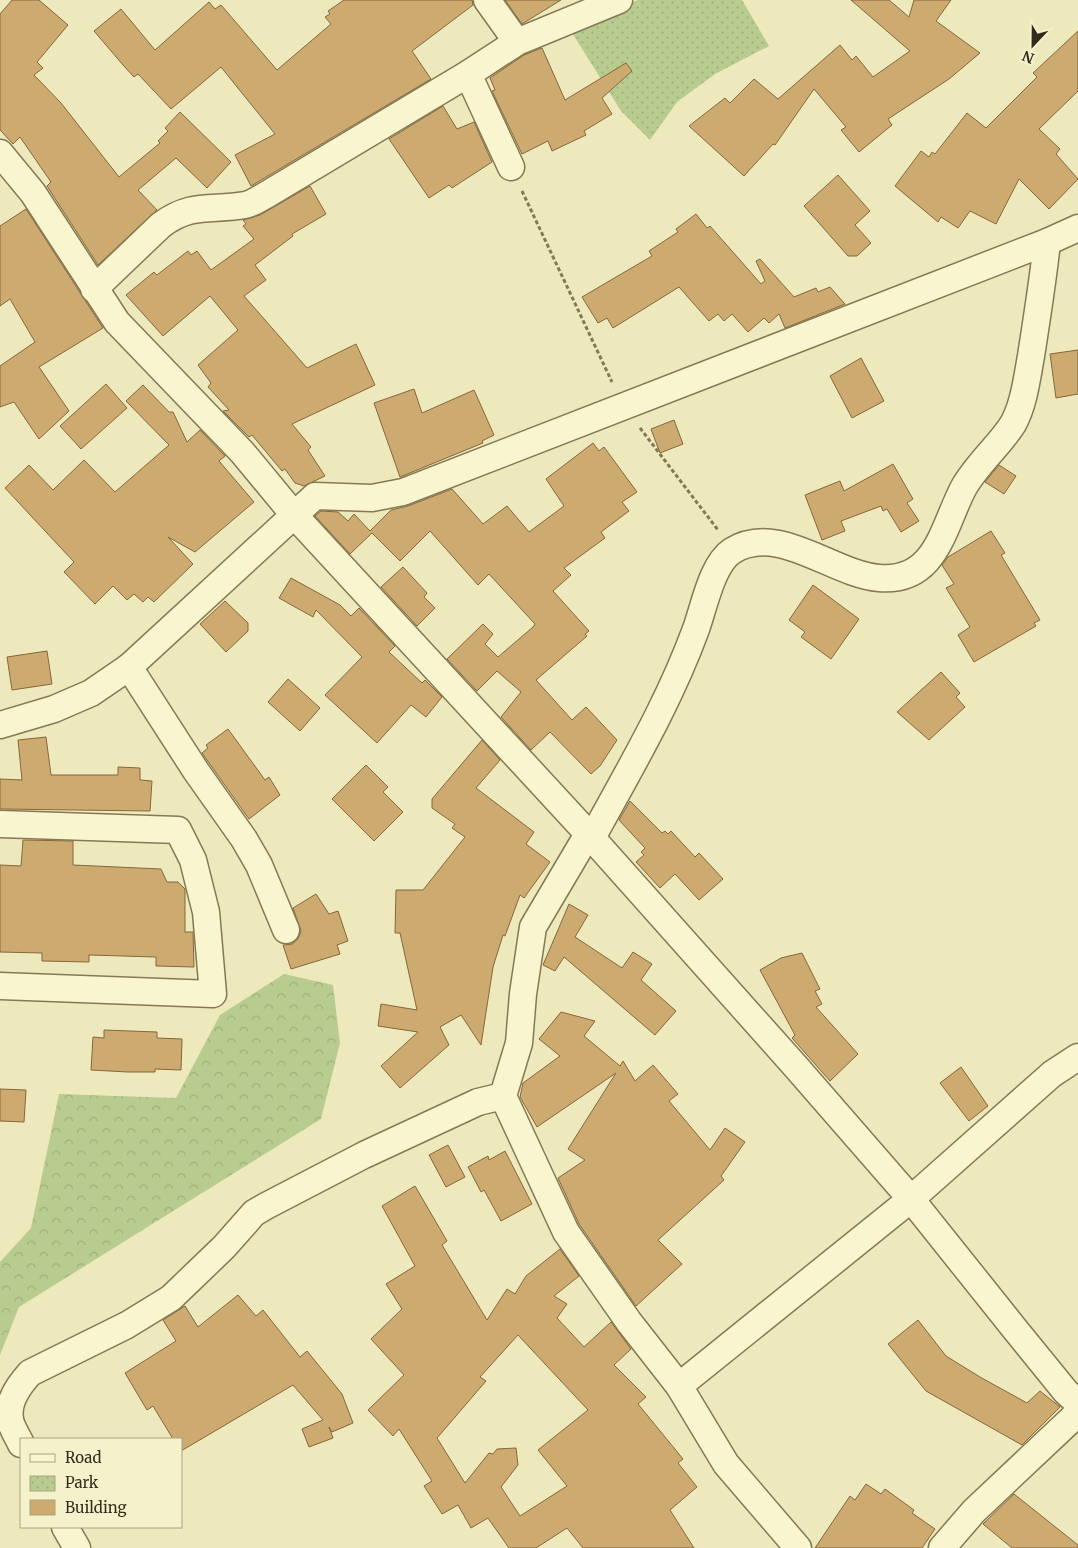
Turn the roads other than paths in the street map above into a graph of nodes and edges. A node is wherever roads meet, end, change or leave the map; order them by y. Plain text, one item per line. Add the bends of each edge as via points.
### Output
1 (487, 0) edge
2 (619, 0) edge
3 (517, 42) junction
4 (468, 74) junction
5 (0, 153) edge
6 (511, 167) road end
7 (1078, 228) edge
8 (1047, 242) junction
9 (94, 289) junction
10 (295, 516) junction
11 (129, 668) junction
12 (0, 725) edge
13 (0, 824) edge
14 (590, 836) junction
15 (286, 930) dead end
16 (0, 986) edge
17 (1078, 1057) edge
18 (503, 1096) junction
19 (912, 1199) junction
20 (679, 1386) junction
21 (1078, 1403) edge
22 (1078, 1414) edge
23 (20, 1442) edge
24 (66, 1528) edge
25 (77, 1548) edge
26 (798, 1548) edge
27 (942, 1548) edge

1 - 3 street
2 - 3 street
3 - 4 street
4 - 6 street
4 - 9 street via 246,205 189,210 173,216
5 - 9 street via 33,194
7 - 8 street
8 - 10 street via 404,492 372,498 315,496
8 - 14 street via 1030,363 1014,423 965,486 933,552 920,569 909,574 879,578 777,542 746,544 733,550 722,559 666,702
9 - 10 street via 117,322 242,452
10 - 11 street
10 - 14 street
11 - 12 street via 91,693 54,709
11 - 15 street via 244,839 259,865
13 - 16 street via 178,830 193,860 206,912 213,994
14 - 18 street via 533,927 519,1044
14 - 19 street
17 - 19 street via 1052,1074
18 - 20 street via 566,1232
18 - 23 street via 478,1102 373,1151 254,1213 171,1298 127,1325 30,1373 21,1383 11,1406 10,1419
19 - 20 street
19 - 21 street
20 - 26 street via 726,1464
22 - 27 street via 974,1511
24 - 25 street

